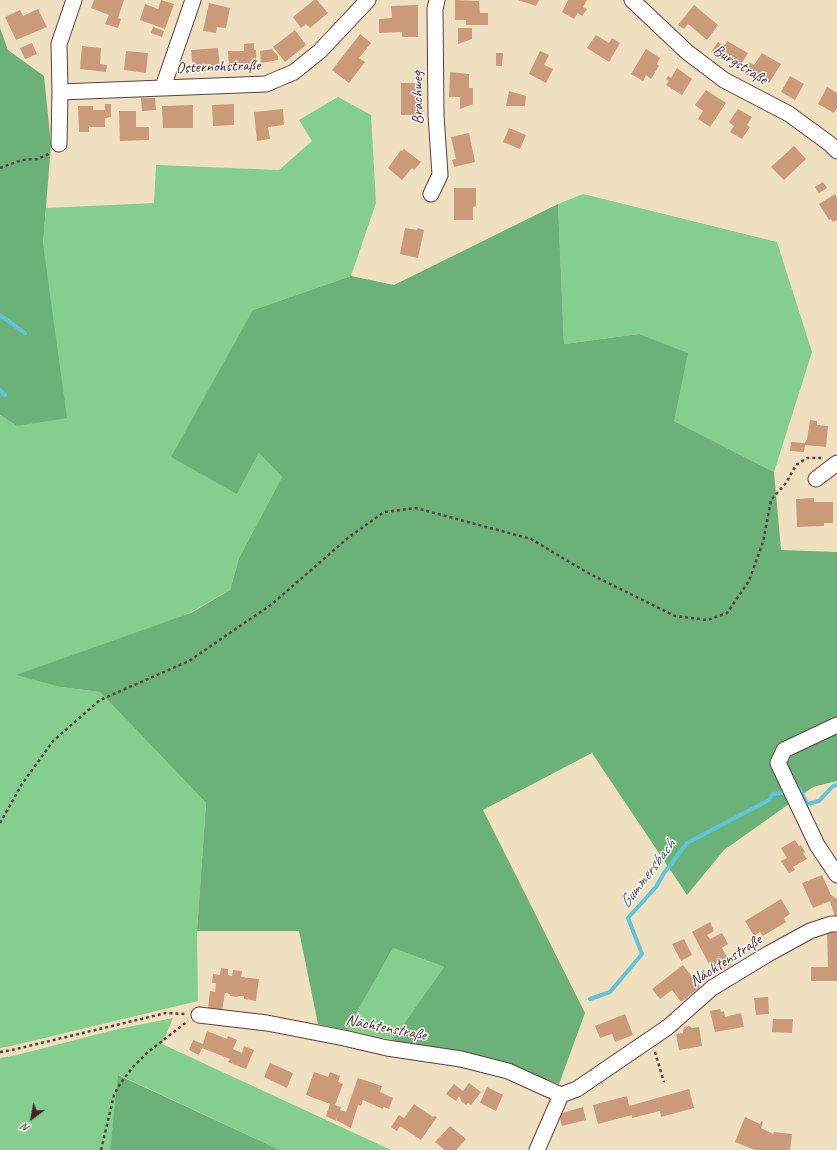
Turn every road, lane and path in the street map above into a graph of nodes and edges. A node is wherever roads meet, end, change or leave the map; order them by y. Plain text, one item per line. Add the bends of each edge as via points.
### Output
1 (74, 0) edge
2 (193, 0) edge
3 (368, 0) edge
4 (437, 0) edge
5 (632, 0) edge
6 (163, 87) junction
7 (60, 92) junction
8 (59, 144) joint
9 (837, 151) edge
10 (0, 168) edge
11 (431, 194) dead end
12 (822, 458) dead end
13 (837, 463) edge
14 (816, 479) dead end
15 (837, 725) edge
16 (0, 823) edge
17 (837, 875) edge
18 (837, 924) edge
19 (199, 1015) junction
20 (0, 1052) edge
21 (656, 1055) dead end
22 (664, 1082) dead end
23 (561, 1095) junction
24 (101, 1150) edge
25 (537, 1150) edge

1 - 7 street via 59,44
2 - 6 street
3 - 6 street, Osternohstraße via 320,51 294,72 266,84
4 - 11 street, Brachweg via 436,115 440,175
5 - 9 street, Burgstraße via 687,52 724,80 789,114
6 - 7 street, Osternohstraße
7 - 8 street
8 - 10 path via 47,156 22,160
12 - 16 path via 807,458 796,466 786,483 771,500 763,542 749,581 727,613 708,620 675,616 588,573 531,539 416,508 384,512 348,537 272,604 188,661 100,700 53,741 22,784
13 - 14 street
15 - 17 street via 784,750 778,763 817,846
18 - 23 street, Nächtenstraße via 810,931 712,988 668,1027 577,1088
19 - 20 path via 166,1013
19 - 23 street, Nächtenstraße via 267,1023 387,1048 461,1059 508,1071
19 - 24 path via 148,1052 120,1084 114,1095
21 - 22 path
23 - 25 street

